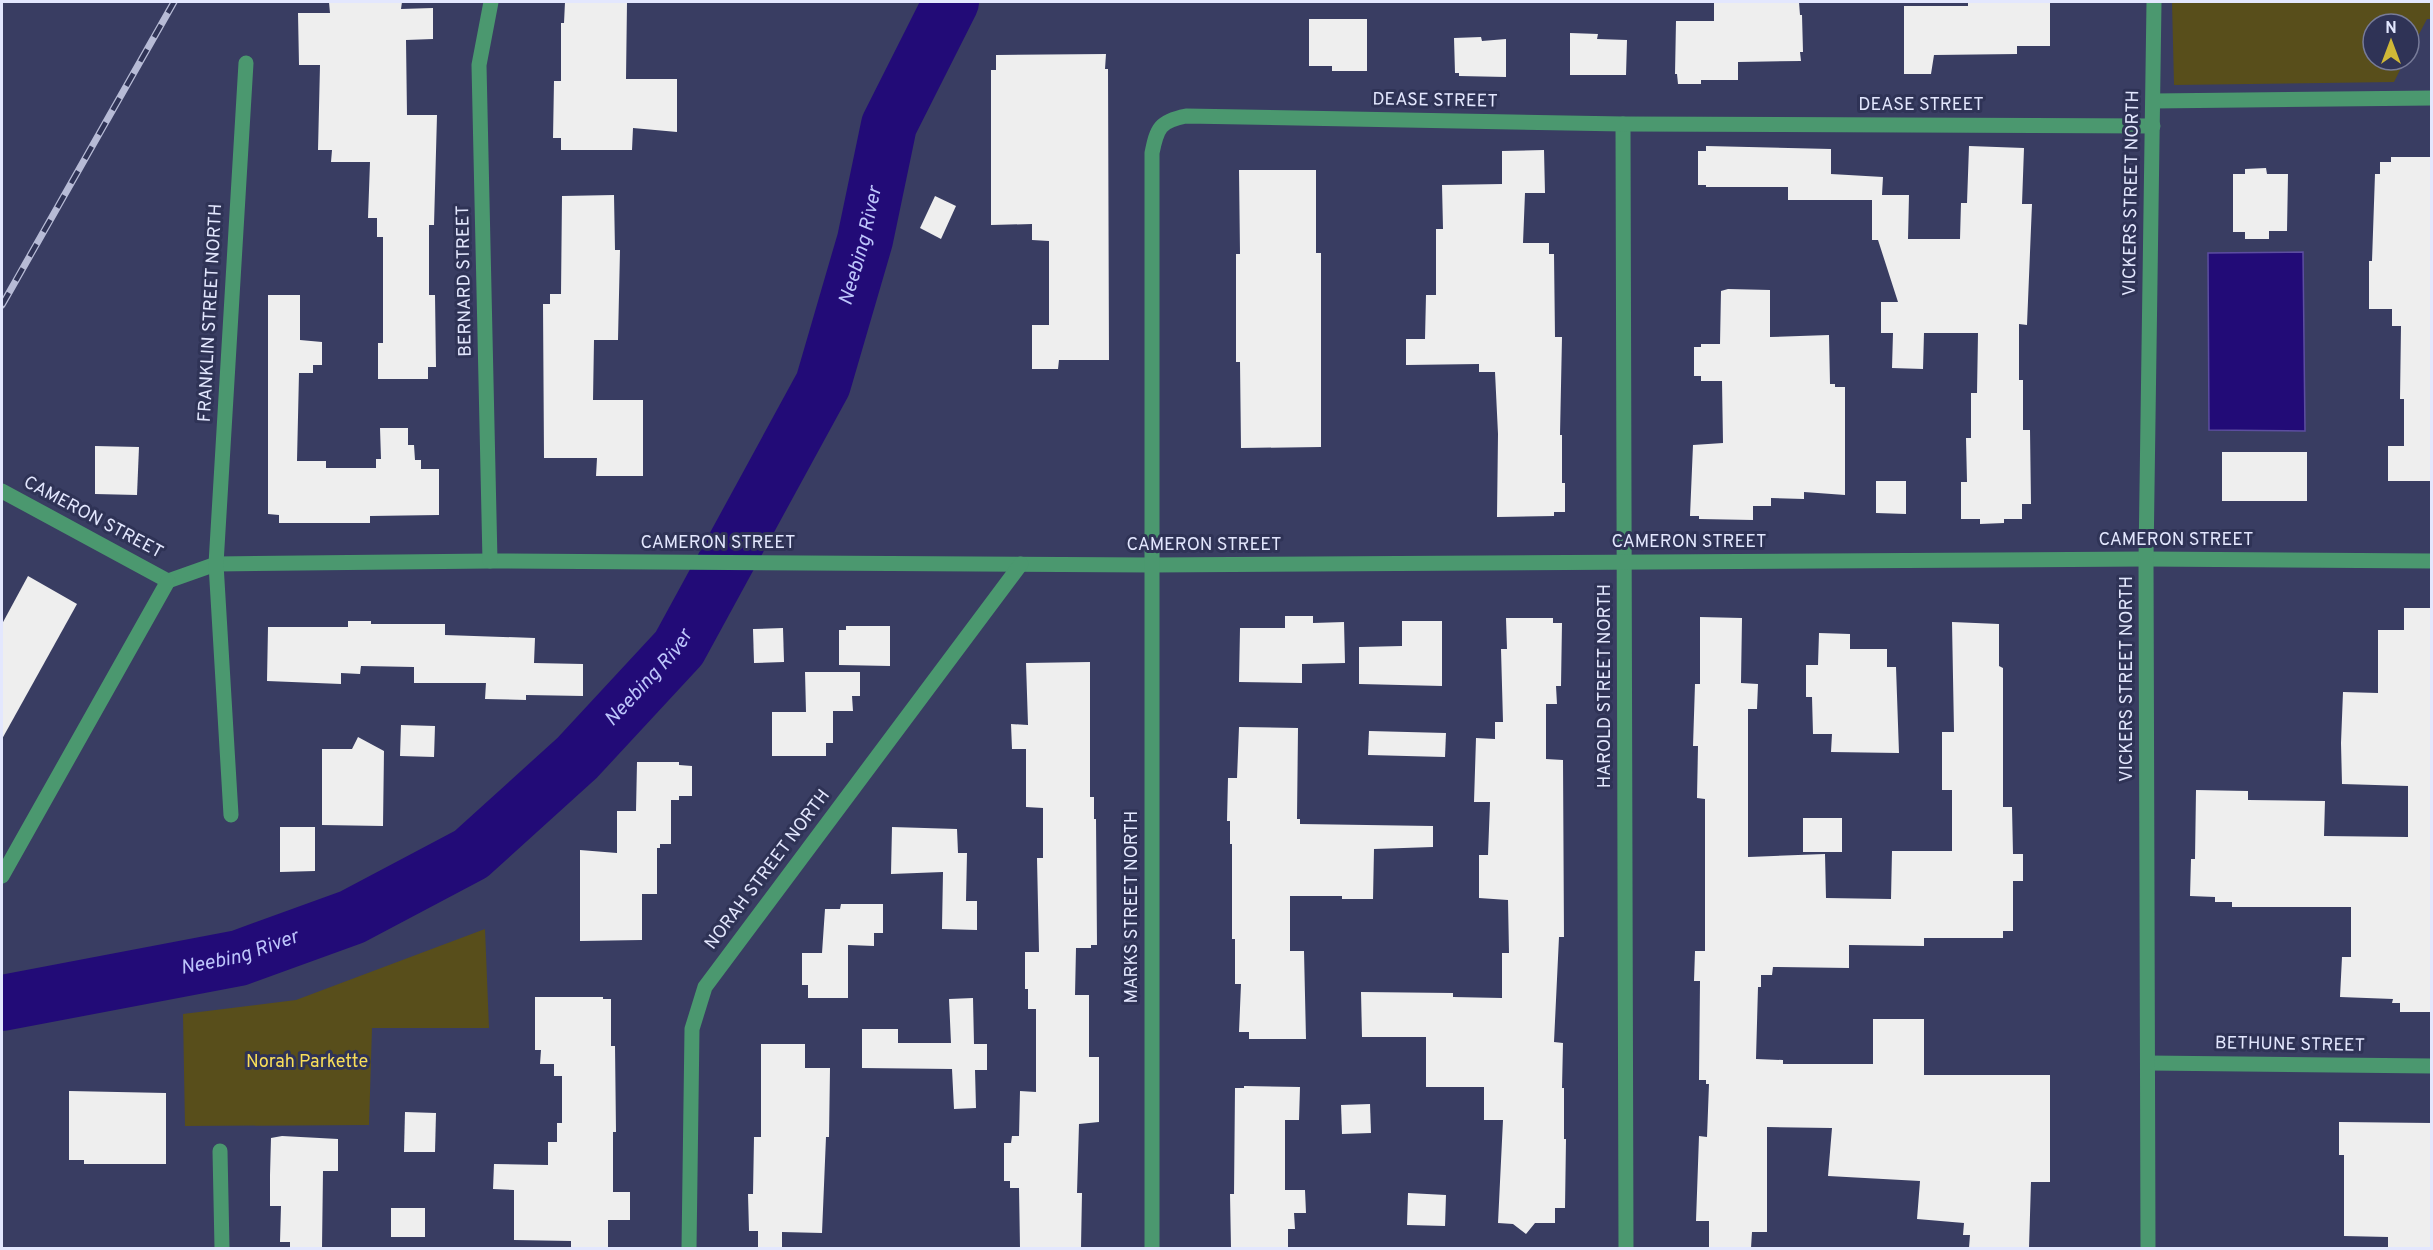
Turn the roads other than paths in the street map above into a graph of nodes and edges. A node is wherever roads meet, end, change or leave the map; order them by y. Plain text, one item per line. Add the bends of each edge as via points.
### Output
1 (491, 2) edge
2 (2154, 2) edge
3 (246, 63) dead end
4 (2432, 98) edge
5 (2153, 101) junction
6 (1623, 124) junction
7 (2153, 126) junction
8 (2, 490) edge
9 (2146, 559) junction
10 (490, 561) junction
11 (2432, 561) edge
12 (1624, 562) junction
13 (216, 564) junction
14 (1021, 564) junction
15 (1152, 565) junction
16 (168, 581) junction
17 (231, 815) dead end
18 (2, 876) edge
19 (2148, 1063) junction
20 (2432, 1066) edge
21 (220, 1151) dead end
22 (222, 1248) edge
23 (689, 1248) edge
24 (1152, 1248) edge
25 (1626, 1248) edge
26 (2148, 1248) edge

1 - 10 street, BERNARD STREET via 479,65
2 - 5 street, VICKERS STREET NORTH
3 - 13 street, FRANKLIN STREET NORTH
4 - 5 street
5 - 7 street, VICKERS STREET NORTH
6 - 7 street, DEASE STREET
6 - 12 street, HAROLD STREET NORTH
6 - 15 street, DEASE STREET via 1186,116 1169,119 1156,131 1152,153
7 - 9 street, VICKERS STREET NORTH
8 - 16 street, CAMERON STREET
9 - 11 street, CAMERON STREET
9 - 12 street, CAMERON STREET
9 - 19 street, VICKERS STREET NORTH
10 - 13 street, CAMERON STREET
10 - 14 street, CAMERON STREET
12 - 15 street, CAMERON STREET
12 - 25 street, HAROLD STREET NORTH
13 - 16 street, CAMERON STREET
13 - 17 street, FRANKLIN STREET NORTH
14 - 15 street, CAMERON STREET
14 - 23 street, NORAH STREET NORTH via 705,987 692,1029
15 - 24 street, MARKS STREET NORTH
16 - 18 street
19 - 20 street, BETHUNE STREET
19 - 26 street, VICKERS STREET NORTH
21 - 22 street

